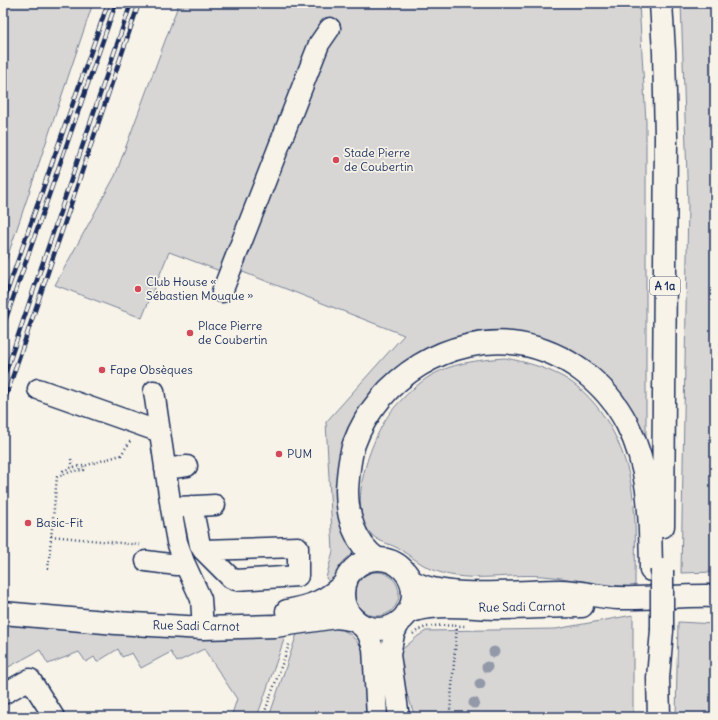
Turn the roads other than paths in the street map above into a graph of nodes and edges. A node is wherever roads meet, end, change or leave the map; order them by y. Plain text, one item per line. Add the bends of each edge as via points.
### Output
1 (661, 3) edge
2 (330, 28) dead end
3 (225, 283) dead end
4 (38, 389) dead end
5 (154, 391) dead end
6 (160, 432) junction
7 (187, 466) dead end
8 (163, 481) junction
9 (215, 505) dead end
10 (192, 506) junction
11 (171, 508) junction
12 (203, 550) dead end
13 (146, 553) road end
14 (377, 559) junction
15 (184, 562) junction
16 (656, 570) junction
17 (410, 580) junction
18 (346, 582) junction
19 (715, 596) edge
20 (638, 599) junction
21 (3, 613) edge
22 (404, 617) junction
23 (203, 621) junction
24 (357, 621) junction
25 (3, 694) edge
26 (54, 717) edge
27 (377, 717) edge
28 (399, 717) edge
29 (659, 717) edge

1 - 16 main road, A 1a via 666,137 665,429
2 - 3 lane via 319,44
4 - 6 lane
5 - 6 lane
6 - 8 lane
7 - 8 lane
8 - 11 lane
9 - 10 lane
10 - 11 lane
10 - 12 lane
11 - 15 lane via 177,542
13 - 15 lane via 177,565
14 - 16 main road via 365,549 354,531 347,496 352,454 370,412 397,381 435,357 475,345 510,343 541,350 573,365 599,386 621,413 636,444 646,479
14 - 17 main road via 395,563
14 - 18 main road via 358,566 350,573
15 - 23 lane via 201,599
16 - 29 main road, A 1a, bridge
17 - 20 main road, Rue Sadi Carnot via 423,586 454,592 562,591
17 - 22 main road via 413,597
18 - 23 main road, Rue Sadi Carnot via 323,600 305,607
18 - 24 main road via 345,603
19 - 20 main road, Rue Sadi Carnot
20 - 22 main road, Rue Sadi Carnot via 598,606 432,607 416,610
21 - 23 main road, Rue Sadi Carnot
22 - 24 main road via 393,625 378,628 368,627
22 - 28 lane via 394,634 390,655
23 - 24 main road, Rue Sadi Carnot via 275,626 336,617
24 - 27 lane via 368,634 373,648
25 - 26 lane via 30,679

